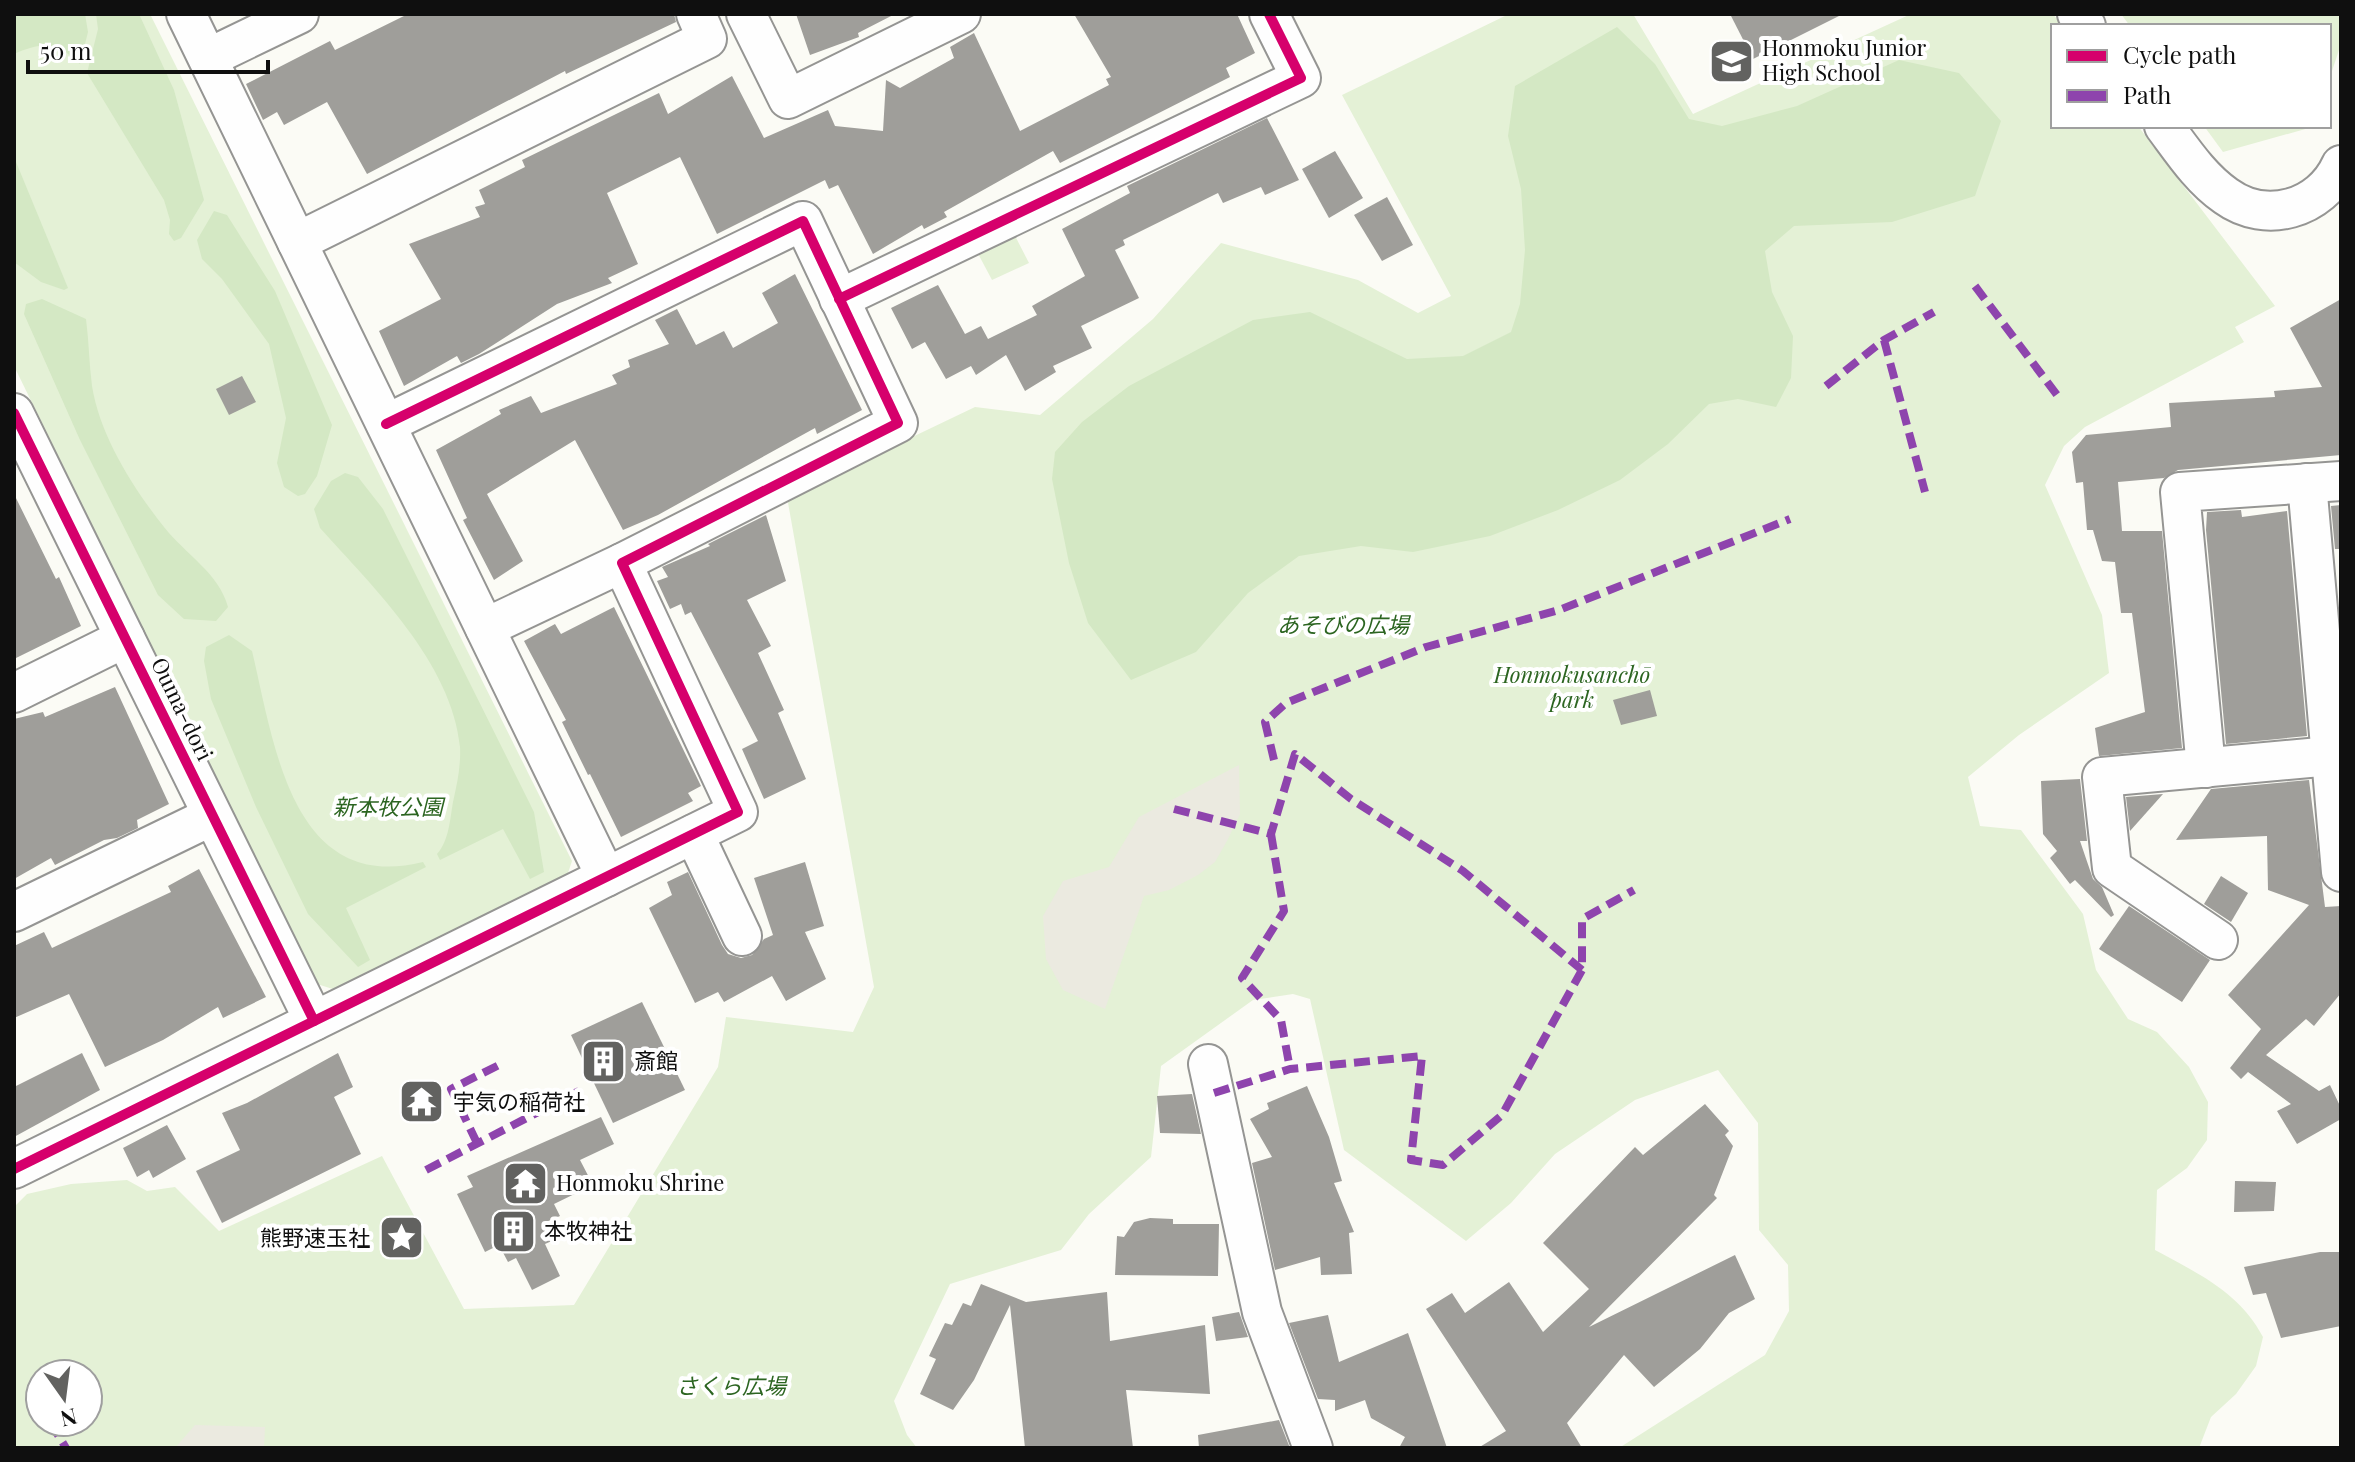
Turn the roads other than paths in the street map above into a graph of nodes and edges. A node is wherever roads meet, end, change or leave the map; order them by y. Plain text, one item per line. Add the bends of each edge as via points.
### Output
1 (186, 14) edge
2 (299, 14) edge
3 (696, 14) edge
4 (746, 14) edge
5 (961, 14) edge
6 (1269, 14) edge
7 (208, 58) junction
8 (2166, 128) edge
9 (2341, 165) edge
10 (297, 242) junction
11 (839, 299) junction
12 (14, 413) edge
13 (386, 424) junction
14 (25, 465) edge
15 (2324, 482) edge
16 (622, 563) junction
17 (485, 628) junction
18 (125, 638) junction
19 (14, 693) edge
20 (2331, 756) junction
21 (2206, 768) junction
22 (212, 816) junction
23 (694, 834) junction
24 (2341, 872) edge
25 (606, 877) junction
26 (14, 912) edge
27 (742, 936) dead end
28 (2218, 940) dead end
29 (314, 1021) junction
30 (1208, 1064) dead end
31 (14, 1169) edge
32 (1313, 1448) edge

1 - 7 street
2 - 7 street
3 - 10 street via 707,39
4 - 5 street via 788,99
6 - 11 street via 1301,78
7 - 10 street
8 - 9 street via 2198,171 2227,197 2259,209 2309,203 2325,192
10 - 13 street
11 - 13 street via 803,221
11 - 16 street via 898,423
12 - 14 street, Ouma-dori
13 - 17 street
14 - 18 street, Ouma-dori
15 - 20 street
15 - 21 street via 2180,492
16 - 17 street
16 - 23 street via 738,812
17 - 25 street
18 - 19 street
18 - 22 street, Ouma-dori
20 - 21 street
20 - 24 street
21 - 28 street via 2102,777 2112,868
22 - 26 street
22 - 29 street, Ouma-dori
23 - 25 street
23 - 27 street
25 - 29 street
29 - 31 street
30 - 32 street via 1262,1312

